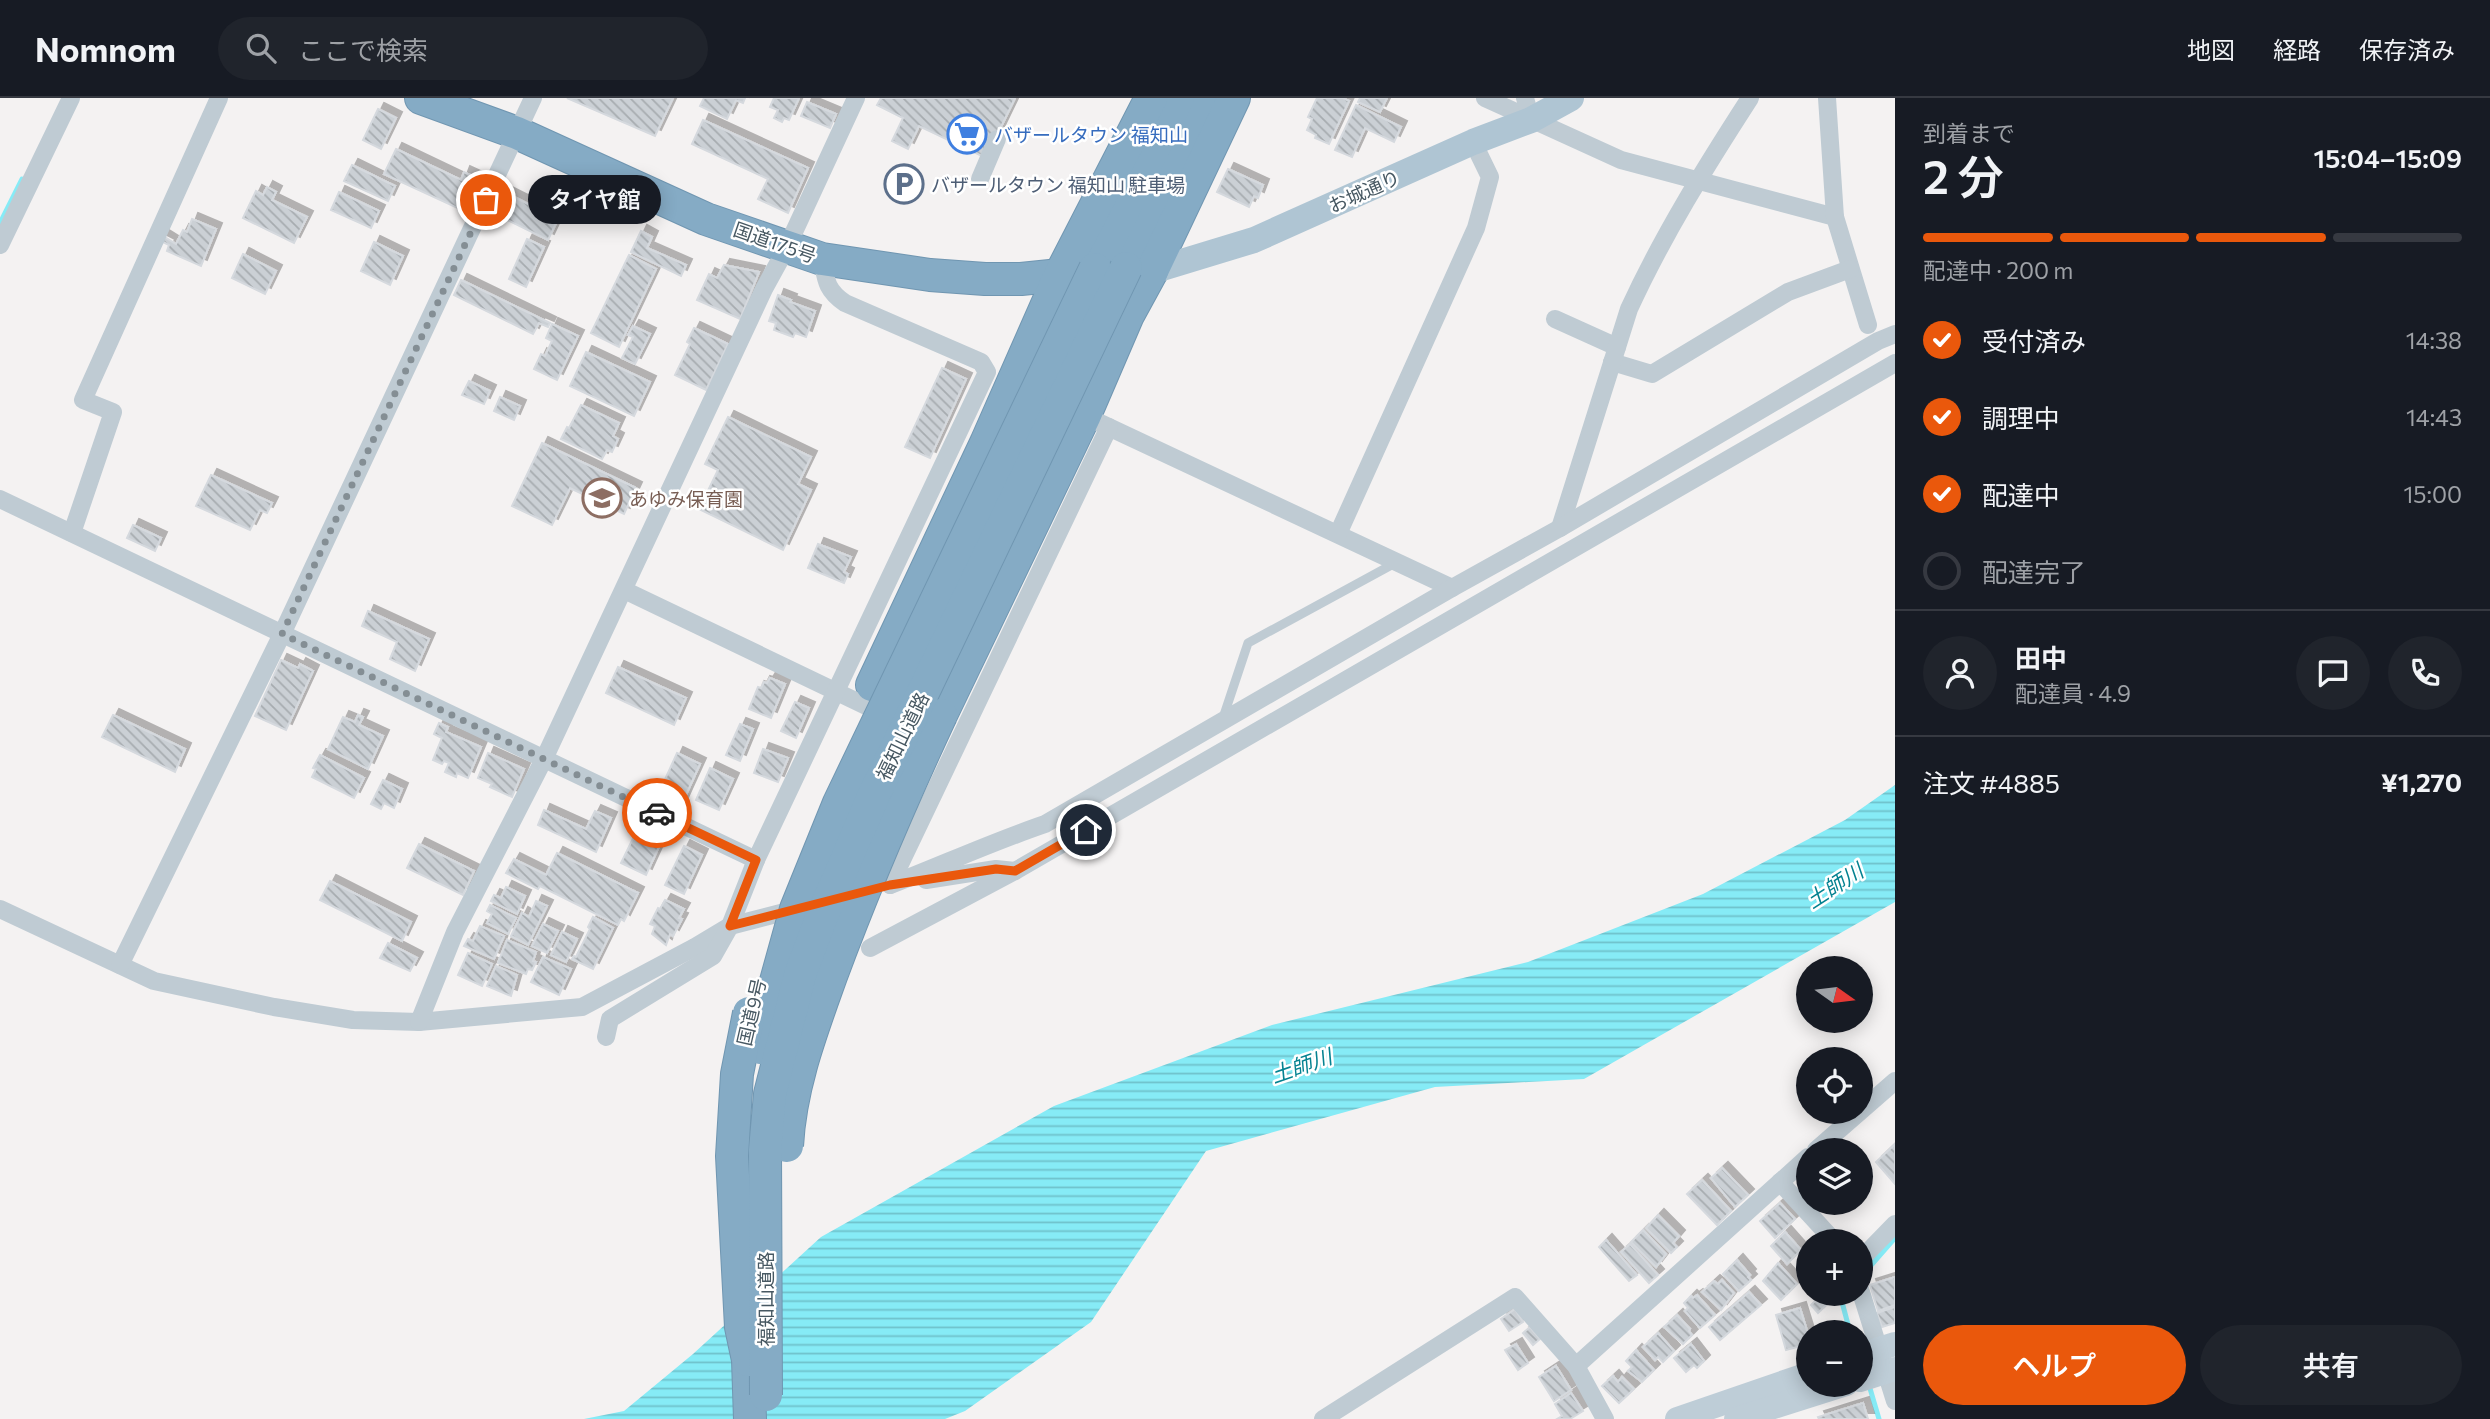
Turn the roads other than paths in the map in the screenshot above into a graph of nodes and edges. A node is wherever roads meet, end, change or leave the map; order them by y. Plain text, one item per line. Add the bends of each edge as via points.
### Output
1 (71, 98) edge
2 (219, 98) edge
3 (421, 98) edge
4 (533, 98) edge
5 (856, 98) edge
6 (1152, 98) edge
7 (1178, 98) edge
8 (1208, 98) edge
9 (1234, 98) edge
10 (1485, 98) edge
11 (1571, 98) edge
12 (1750, 98) edge
13 (1827, 98) edge
14 (1528, 109) edge
15 (517, 133) junction
16 (997, 139) dead end
17 (1473, 142) junction
18 (980, 179) dead end
19 (1698, 179) junction
20 (1835, 217) junction
21 (0, 245) edge
22 (787, 247) junction
23 (822, 258) junction
24 (1850, 269) junction
25 (1152, 271) junction
26 (1060, 275) junction
27 (1555, 319) dead end
28 (1868, 325) dead end
29 (1895, 334) edge
30 (1614, 354) junction
31 (1895, 363) edge
32 (1097, 421) junction
33 (0, 499) edge
34 (1560, 528) junction
35 (72, 533) junction
36 (1338, 534) junction
37 (1398, 562) junction
38 (1452, 588) junction
39 (624, 590) junction
40 (282, 634) junction
41 (834, 691) junction
42 (1222, 723) junction
43 (955, 749) junction
44 (544, 759) junction
45 (756, 860) junction
46 (1015, 871) junction
47 (890, 885) junction
48 (0, 909) edge
49 (730, 926) junction
50 (870, 948) dead end
51 (120, 965) junction
52 (419, 1022) junction
53 (606, 1037) dead end
54 (1895, 1081) edge
55 (1830, 1138) edge
56 (1796, 1168) edge
57 (1780, 1182) junction
58 (1895, 1224) edge
59 (1823, 1229) edge
60 (1873, 1247) edge
61 (1866, 1306) edge
62 (1883, 1358) edge
63 (748, 1360) junction
64 (1576, 1366) junction
65 (1796, 1378) edge
66 (1805, 1397) edge
67 (1895, 1401) edge
68 (760, 1411) edge
69 (1324, 1419) edge
70 (1605, 1419) edge
71 (1677, 1419) edge
72 (1736, 1419) edge

1 - 21 street
2 - 35 street via 83,400 113,412
3 - 15 highway, 国道175号
4 - 15 street
5 - 22 street
6 - 26 highway
7 - 63 highway, 福知山道路, bridge via 839,803 796,909 752,1089
8 - 68 highway, 福知山道路, bridge via 873,797 800,975 770,1094
9 - 25 highway
10 - 14 street
11 - 14 main road, お城通り
12 - 19 street
13 - 20 street
14 - 17 main road, お城通り
14 - 19 street via 1621,160
15 - 22 highway, 国道175号 via 706,219
15 - 40 street
16 - 18 street
17 - 25 main road, お城通り via 1254,240
17 - 36 street via 1490,177 1476,228
19 - 20 street
19 - 30 street via 1643,277
20 - 24 street
22 - 23 highway, 国道175号
22 - 39 street
23 - 26 highway, 国道175号 via 930,275 1021,279
23 - 41 street via 832,295 981,362 987,372
24 - 28 street
24 - 30 street via 1788,292 1652,374
25 - 26 highway, 国道175号
25 - 32 highway via 1128,315
26 - 63 highway, 国道9号, bridge via 784,888 737,1074 733,1156 741,1327
27 - 30 street
29 - 34 street
30 - 34 street
31 - 46 street
32 - 36 street
32 - 43 street
32 - 68 highway, bridge via 941,715 869,877 806,1047 788,1118 778,1296
33 - 35 street
34 - 38 street
35 - 40 street
36 - 37 street
37 - 38 street
37 - 42 lane via 1248,643
38 - 42 street
39 - 41 street
39 - 44 street
40 - 44 street
40 - 51 street
41 - 43 street
41 - 45 street
42 - 47 street via 1045,824
43 - 47 street
44 - 45 street
44 - 52 street via 455,932
45 - 49 street
46 - 47 street via 996,869
46 - 50 street
47 - 49 street
48 - 51 street
49 - 52 street via 582,1007
49 - 53 street via 713,956 610,1019
51 - 52 street via 154,981 274,1007 353,1020
54 - 55 street
56 - 57 street
57 - 59 street
57 - 64 street
58 - 60 street
61 - 62 street
62 - 67 street
63 - 68 highway, 福知山道路
64 - 69 street via 1515,1297
64 - 70 street
65 - 71 street
66 - 72 street

